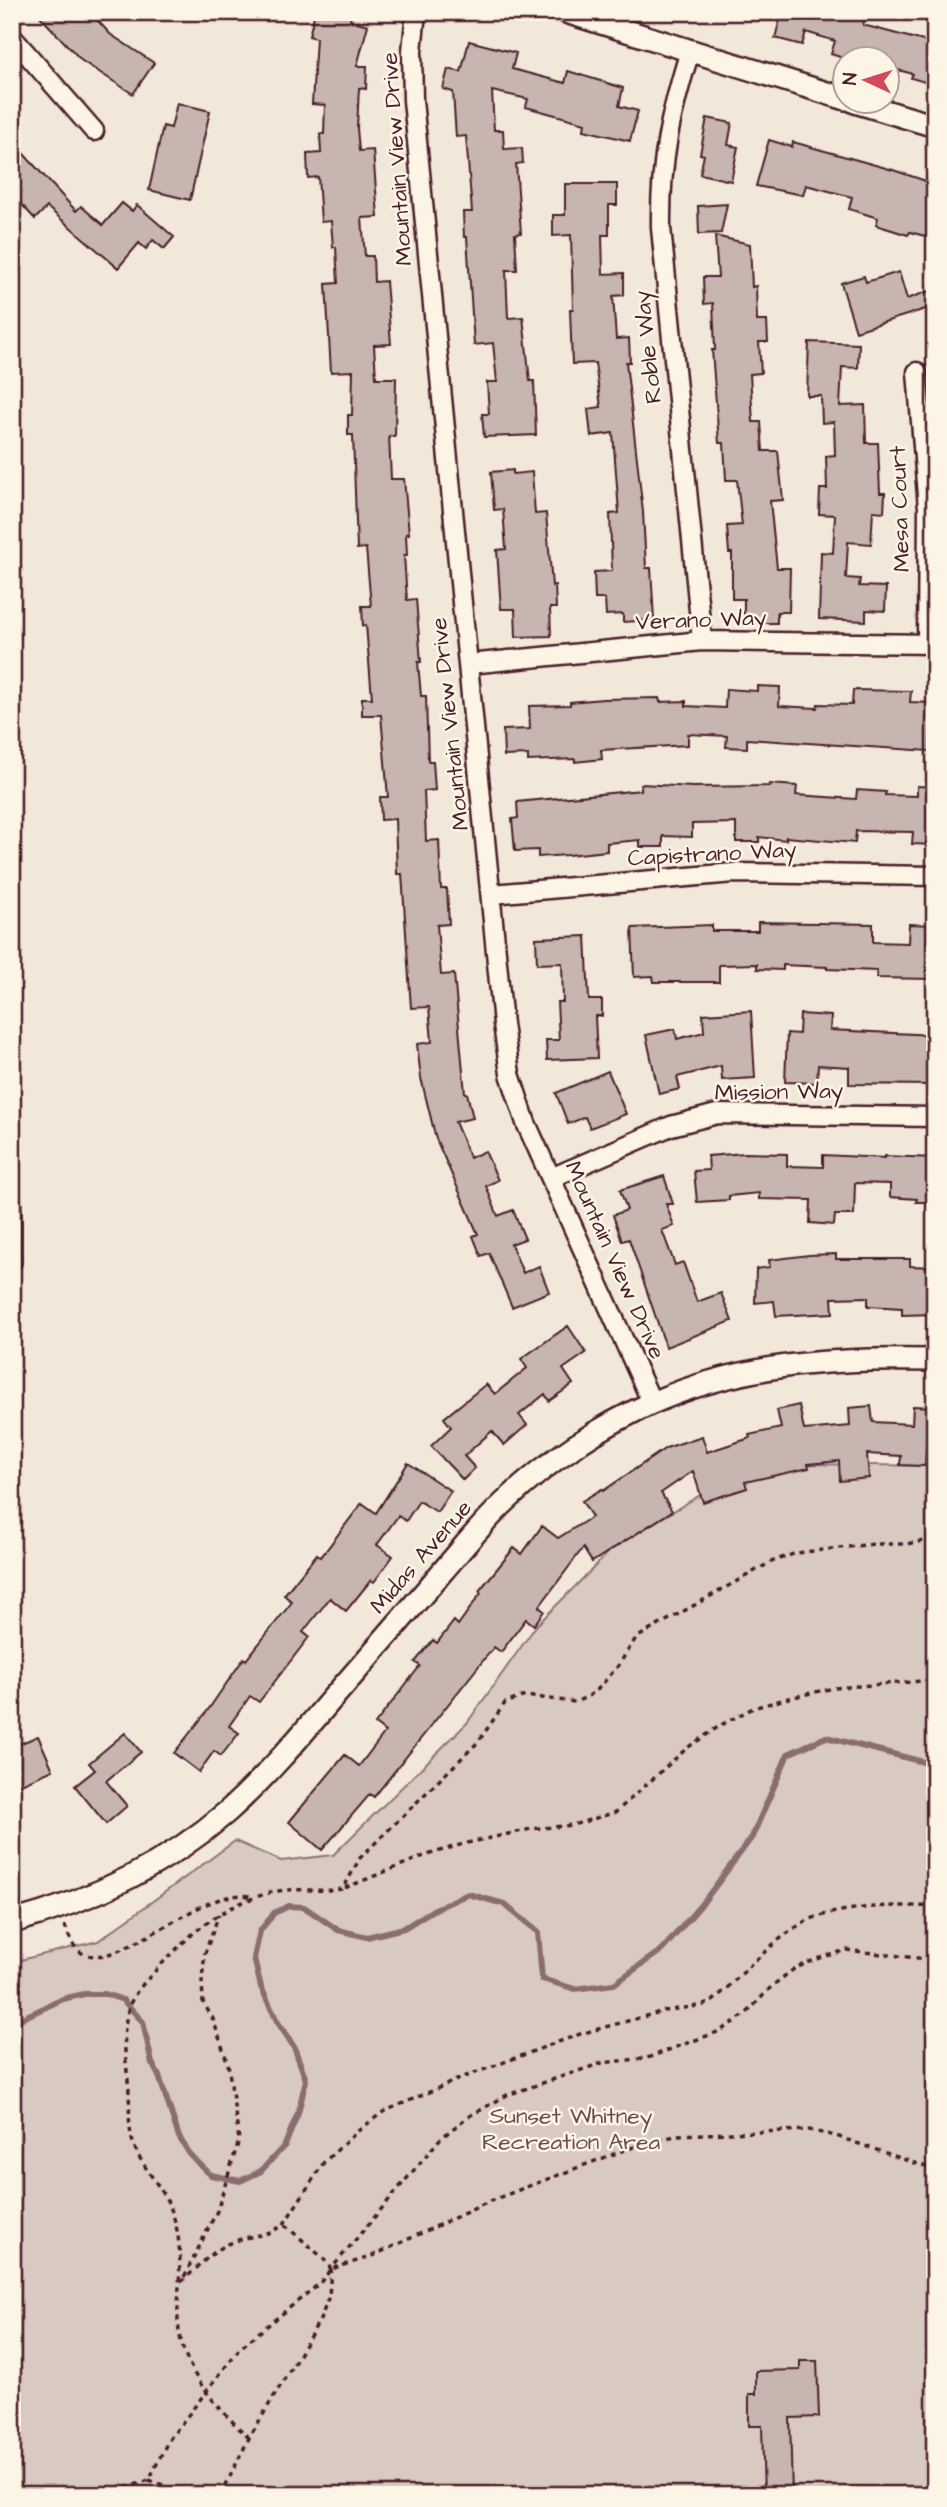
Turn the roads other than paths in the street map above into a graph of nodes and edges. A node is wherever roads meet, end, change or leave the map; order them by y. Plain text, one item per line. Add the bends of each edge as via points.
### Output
1 (416, 12) edge
2 (566, 12) edge
3 (12, 37) edge
4 (690, 51) junction
5 (832, 95) edge
6 (902, 116) edge
7 (935, 126) edge
8 (94, 131) dead end
9 (917, 372) dead end
10 (702, 641) junction
11 (931, 644) edge
12 (469, 664) junction
13 (935, 876) edge
14 (492, 894) junction
15 (935, 1117) edge
16 (12, 1178) edge
17 (551, 1178) junction
18 (13, 1227) edge
19 (16, 1263) dead end
20 (935, 1360) edge
21 (652, 1403) junction
22 (12, 1922) edge

1 - 12 street, Mountain View Drive via 413,100
2 - 4 street
3 - 8 street
4 - 5 street
4 - 10 street, Roble Way via 664,149 660,185
6 - 7 street
9 - 11 street, Mesa Court via 928,508
10 - 11 street, Verano Way
10 - 12 street, Verano Way
12 - 14 street, Mountain View Drive
13 - 14 street, Capistrano Way via 734,873
14 - 17 street, Mountain View Drive via 510,1073
15 - 17 street, Mission Way via 717,1114 671,1126
16 - 18 lane via 17,1207
17 - 21 street, Mountain View Drive
18 - 19 lane
20 - 21 street, Midas Avenue via 797,1363 735,1375
21 - 22 street, Midas Avenue via 576,1447 506,1501 271,1770 226,1812 144,1870 59,1908

